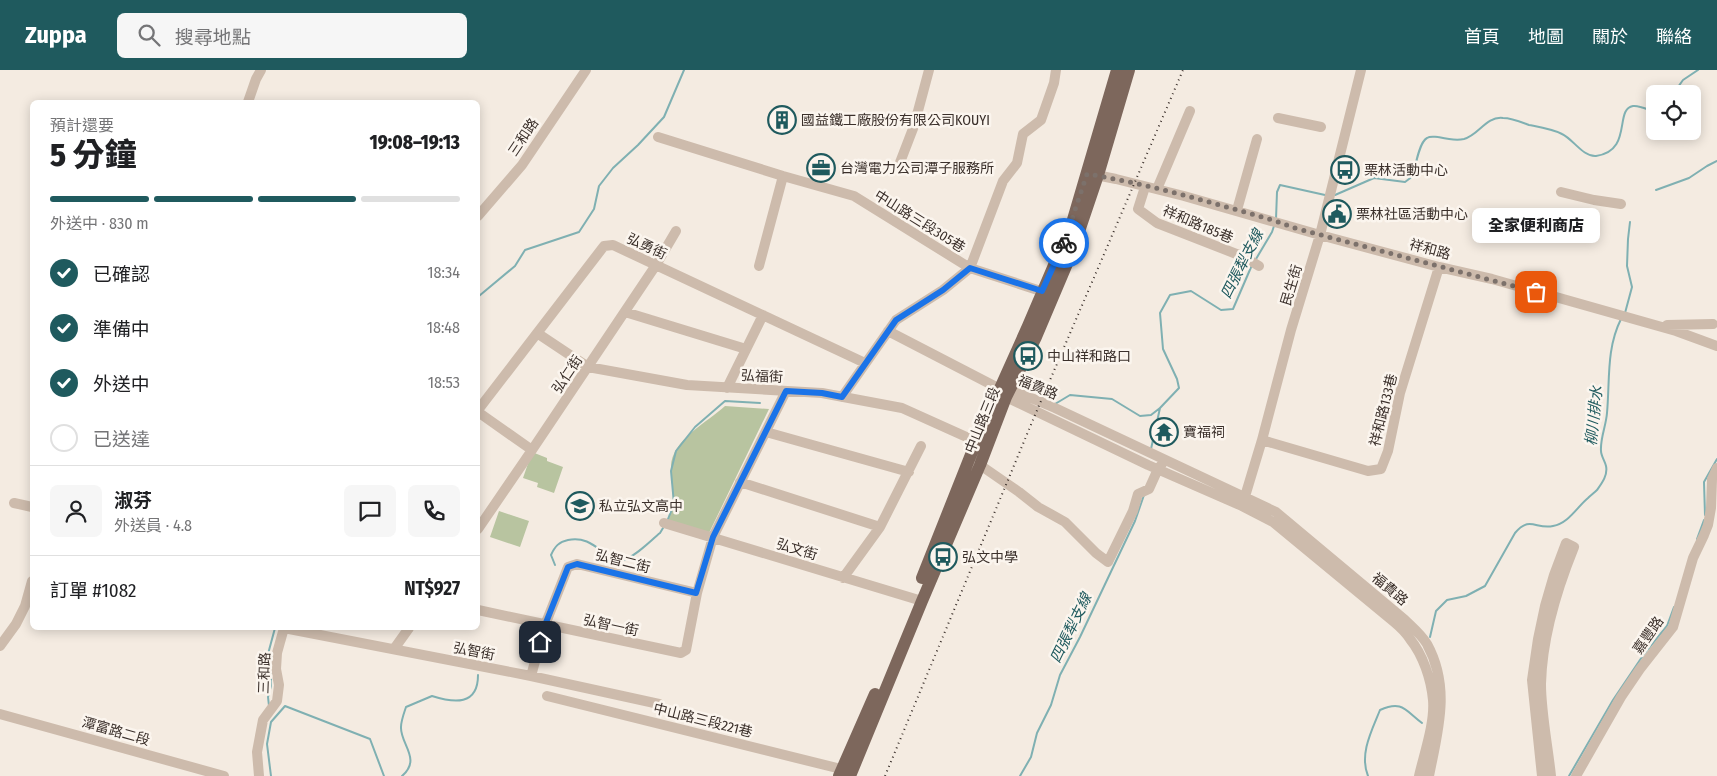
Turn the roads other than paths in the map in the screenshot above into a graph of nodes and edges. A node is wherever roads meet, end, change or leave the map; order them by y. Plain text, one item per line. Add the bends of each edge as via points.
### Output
1 (261, 70) edge
2 (586, 70) edge
3 (929, 70) edge
4 (1056, 70) edge
5 (1117, 70) edge
6 (1129, 70) edge
7 (1361, 70) edge
8 (249, 100) edge
9 (1190, 111) dead end
10 (1278, 118) dead end
11 (1321, 127) dead end
12 (658, 137) dead end
13 (1258, 139) dead end
14 (899, 165) dead end
15 (1093, 175) junction
16 (782, 176) junction
17 (1144, 187) junction
18 (1157, 189) junction
19 (1561, 192) dead end
20 (1621, 204) dead end
21 (1236, 210) junction
22 (480, 214) edge
23 (676, 231) dead end
24 (1320, 235) junction
25 (1252, 262) dead end
26 (656, 265) junction
27 (759, 266) dead end
28 (1439, 267) junction
29 (970, 268) junction
30 (1048, 293) junction
31 (625, 312) junction
32 (763, 315) junction
33 (1715, 322) edge
34 (1659, 326) junction
35 (888, 330) junction
36 (537, 334) junction
37 (1717, 346) edge
38 (746, 349) junction
39 (865, 363) junction
40 (588, 367) junction
41 (727, 388) junction
42 (786, 391) junction
43 (1005, 392) junction
44 (842, 397) junction
45 (480, 408) edge
46 (480, 412) edge
47 (766, 432) junction
48 (1262, 440) junction
49 (982, 444) junction
50 (921, 446) dead end
51 (532, 450) junction
52 (1167, 460) junction
53 (980, 465) junction
54 (1150, 465) junction
55 (1717, 468) edge
56 (909, 472) junction
57 (740, 482) junction
58 (1243, 501) junction
59 (14, 503) dead end
60 (30, 507) edge
61 (664, 523) dead end
62 (480, 526) edge
63 (880, 527) junction
64 (713, 537) junction
65 (843, 578) junction
66 (30, 589) edge
67 (696, 593) junction
68 (918, 600) junction
69 (480, 610) edge
70 (545, 625) junction
71 (283, 630) edge
72 (312, 630) edge
73 (408, 630) edge
74 (0, 646) edge
75 (394, 649) junction
76 (1538, 666) junction
77 (530, 676) junction
78 (547, 696) dead end
79 (658, 704) dead end
80 (0, 714) edge
81 (191, 772) edge
82 (846, 773) edge
83 (224, 776) edge
84 (259, 776) edge
85 (1419, 776) edge
86 (1429, 776) edge
87 (1542, 776) edge
88 (1551, 776) edge
89 (1576, 776) edge

1 - 8 street
2 - 22 street, 三和路 via 522,165
3 - 14 street via 914,126
4 - 29 street via 1041,120 1023,134 1017,163 1003,181
5 - 15 main road, 中山路三段
6 - 15 main road, 中山路三段
7 - 24 street, 民生街
9 - 18 street
10 - 11 street
12 - 16 street, 中山路三段305巷
13 - 21 street
15 - 17 street, 祥和路
15 - 30 main road, 中山路三段 via 1072,252
16 - 27 street
16 - 29 street, 中山路三段305巷 via 854,196
17 - 18 street, 祥和路
17 - 25 street, 祥和路185巷 via 1138,209 1148,217
18 - 21 street, 祥和路
19 - 20 street
21 - 24 street, 祥和路
23 - 26 street, 弘仁街
24 - 28 street, 祥和路
24 - 48 street, 民生街
26 - 31 street, 弘仁街
26 - 32 street, 弘勇街
26 - 36 street, 弘勇街 via 613,245 604,246
28 - 34 street, 祥和路
28 - 48 street, 祥和路133巷 via 1400,392 1381,469 1368,471
29 - 30 street, 中山路三段305巷
29 - 35 street via 896,320
30 - 43 main road, 中山路三段 via 1036,336
31 - 38 street
31 - 40 street, 弘仁街
32 - 38 street
32 - 39 street, 弘勇街
33 - 34 street, 祥和路
33 - 37 street via 1710,334
34 - 37 street, 祥和路
35 - 39 street
35 - 43 street
36 - 40 street, 弘福街
36 - 45 street, 弘勇街
38 - 41 street
39 - 44 street
40 - 41 street, 弘福街 via 687,385
40 - 51 street, 弘仁街
41 - 42 street, 弘福街
42 - 44 street, 弘福街
42 - 47 street
43 - 49 main road, 中山路三段
43 - 52 street, 福貴路 via 1050,406
43 - 54 street, 福貴路
44 - 49 street, 弘福街 via 902,408
46 - 51 street
47 - 56 street
47 - 57 street
48 - 58 street, 民生街
49 - 53 main road, 中山路三段
49 - 68 main road, 中山路三段
50 - 56 street
51 - 62 street, 弘仁街
52 - 54 street
52 - 58 street, 福貴路
53 - 54 street via 1038,507 1065,522 1108,562 1138,494 1145,490
53 - 68 main road, 中山路三段
54 - 58 street, 福貴路
55 - 89 street, 嘉豐路 via 1712,479 1708,525 1693,558 1673,627 1621,697
56 - 63 street
57 - 63 street
57 - 64 street
58 - 85 street, 福貴路 via 1273,522 1394,622 1410,639 1423,662 1434,701
58 - 86 street, 福貴路 via 1276,512 1404,619 1427,645 1442,691
59 - 60 street
61 - 64 street, 弘文街
63 - 65 street
64 - 65 street, 弘文街
64 - 67 street
65 - 68 street, 弘文街
66 - 74 street via 26,606
67 - 70 street, 弘智二街 via 577,564 568,567
67 - 70 street, 弘智一街 via 686,650 681,653
68 - 82 main road, 中山路三段
69 - 70 street, 弘智一街
70 - 77 street, 弘智二街
71 - 84 street, 三和路 via 277,652 277,701 263,720 257,752
72 - 75 street, 弘智街
73 - 75 street
75 - 77 street, 弘智街
76 - 76 street via 1574,546 1566,543 1538,635
76 - 87 street via 1532,687
76 - 88 street
77 - 79 street, 弘智街
78 - 82 street, 中山路三段221巷
80 - 81 street, 潭富路二段 via 132,749
81 - 83 street, 潭富路二段

